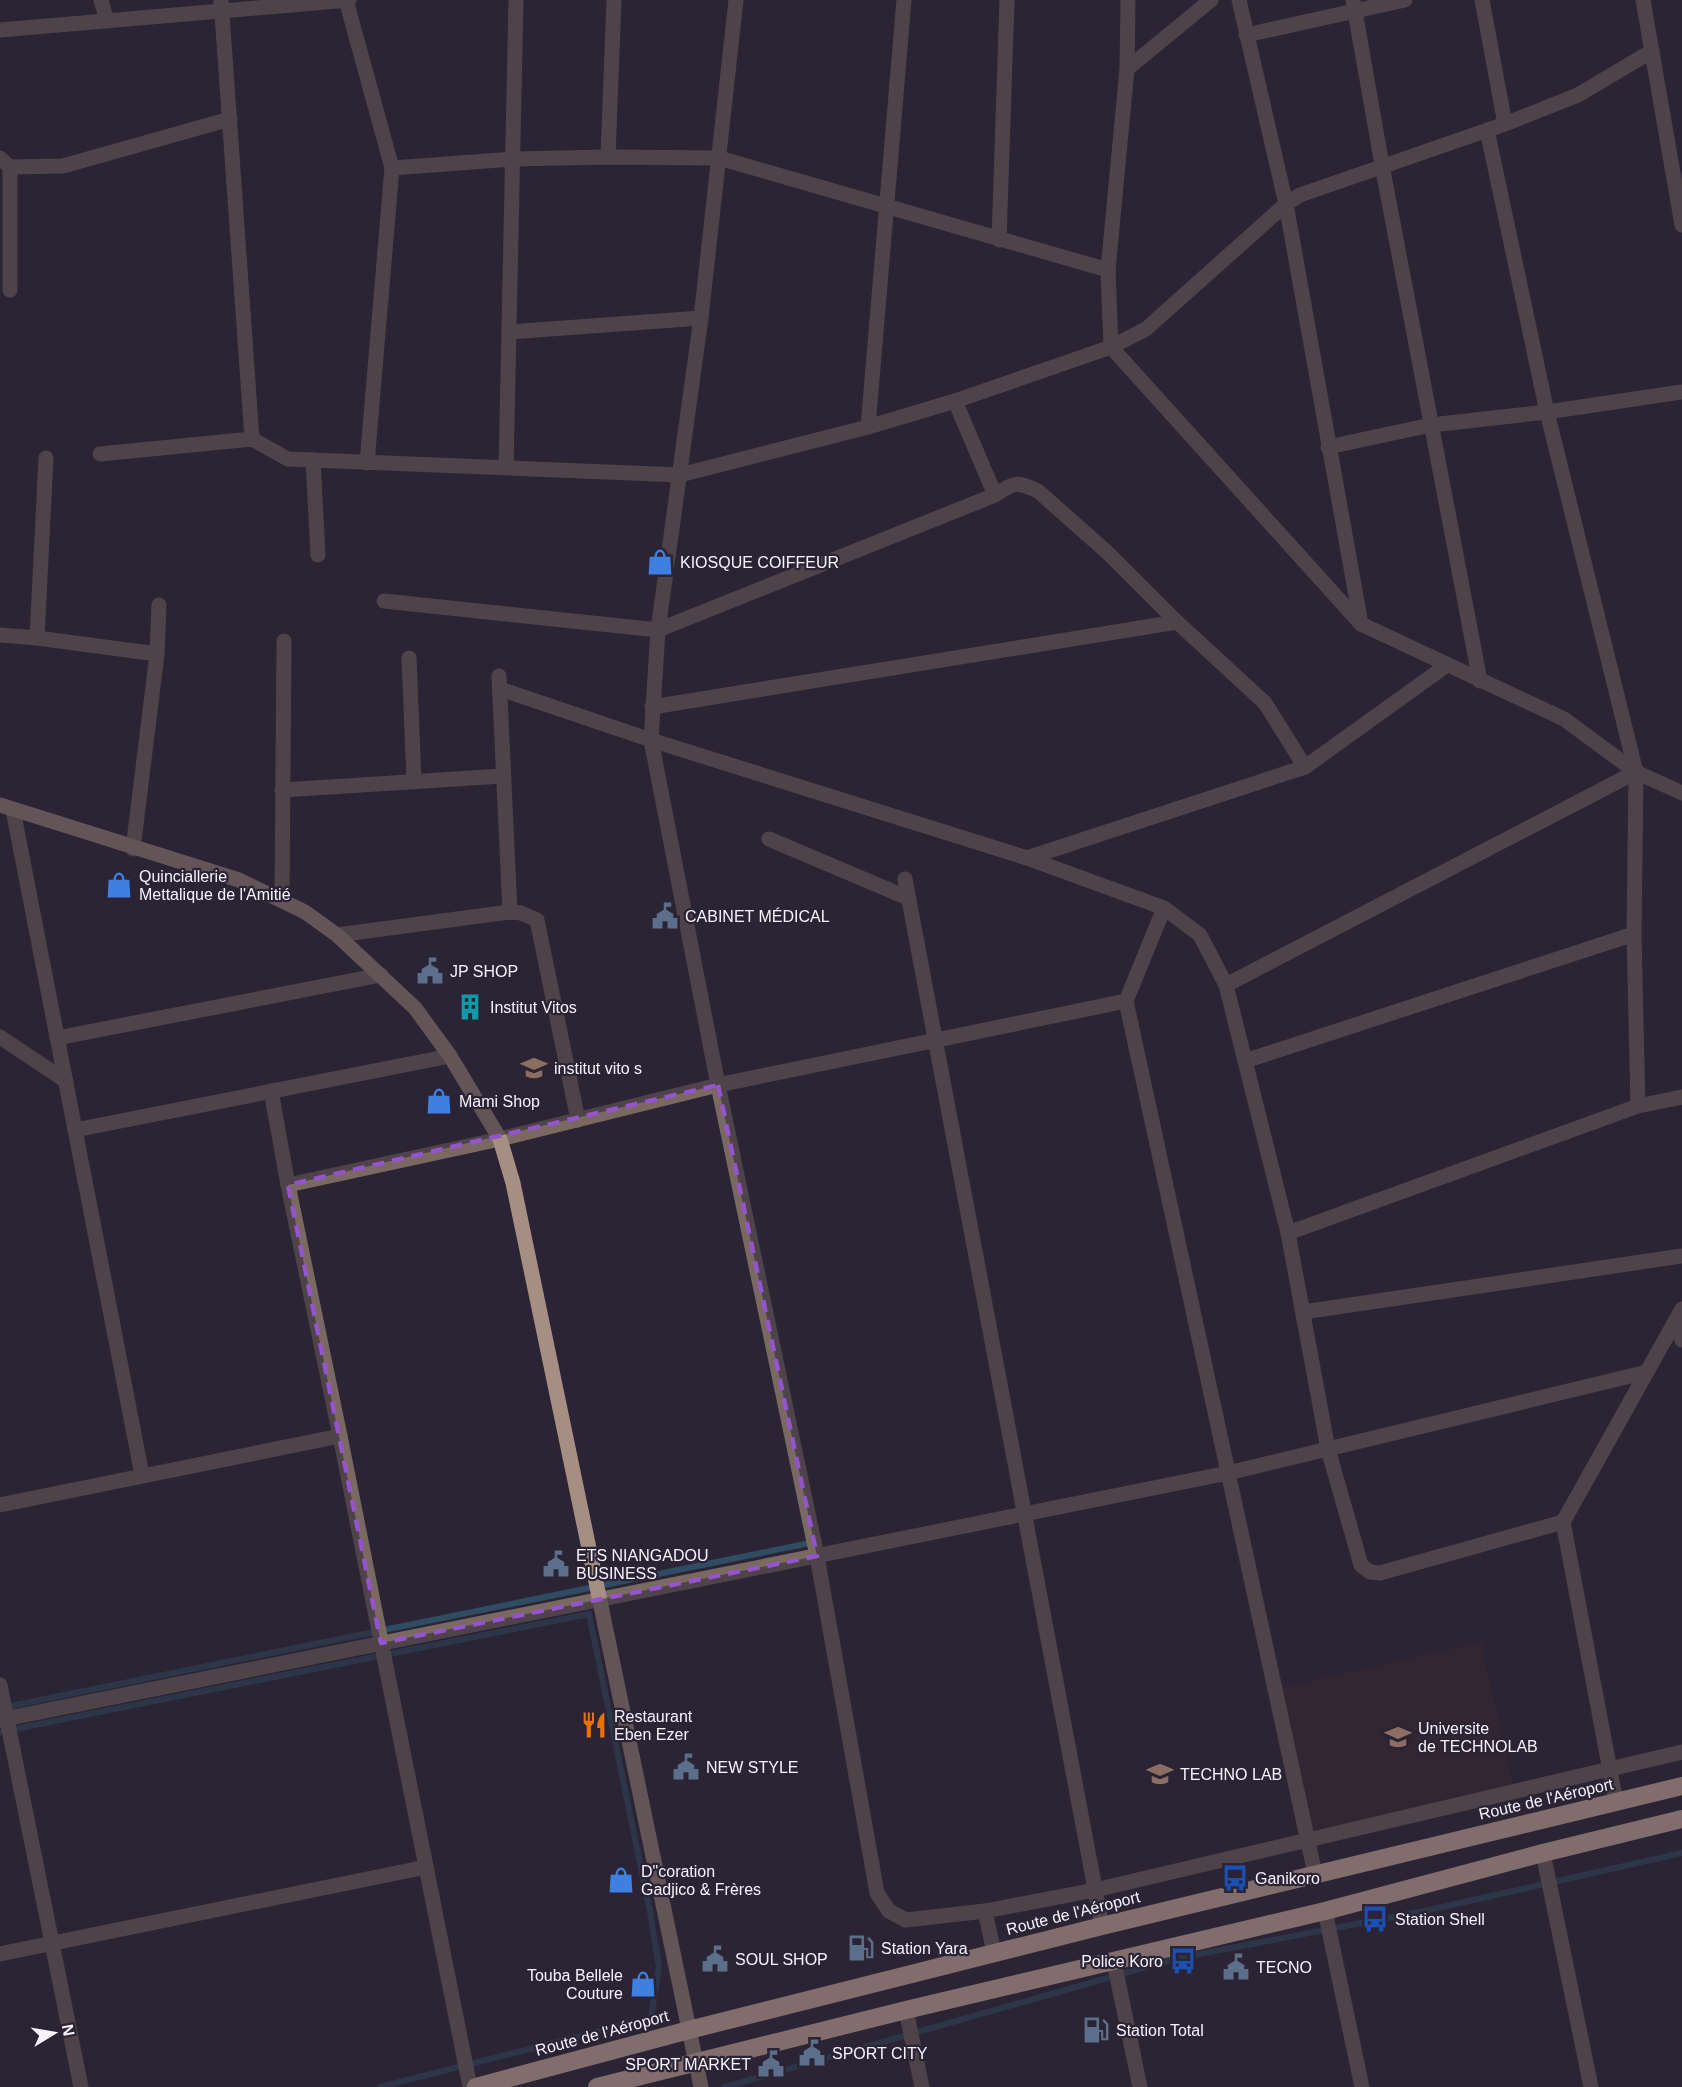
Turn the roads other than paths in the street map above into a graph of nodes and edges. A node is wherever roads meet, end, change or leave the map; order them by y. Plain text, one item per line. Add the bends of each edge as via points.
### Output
1 (101, 0) edge
2 (347, 0) edge
3 (516, 0) edge
4 (614, 0) edge
5 (736, 0) edge
6 (904, 0) edge
7 (1007, 0) edge
8 (1128, 0) edge
9 (1210, 0) edge
10 (1239, 0) edge
11 (1405, 0) edge
12 (1482, 0) edge
13 (1643, 0) edge
14 (1355, 5) edge
15 (222, 6) edge
16 (107, 21) junction
17 (0, 30) edge
18 (1246, 35) junction
19 (1652, 51) junction
20 (1127, 69) junction
21 (230, 119) junction
22 (1505, 124) junction
23 (1487, 130) junction
24 (1676, 154) edge
25 (608, 157) junction
26 (719, 158) junction
27 (512, 159) junction
28 (5, 163) edge
29 (1382, 165) junction
30 (392, 168) junction
31 (1286, 204) junction
32 (887, 207) junction
33 (5, 221) edge
34 (1682, 225) edge
35 (999, 240) junction
36 (1108, 270) junction
37 (10, 290) dead end
38 (701, 318) junction
39 (509, 332) junction
40 (1111, 347) junction
41 (1682, 392) edge
42 (955, 401) junction
43 (1547, 412) junction
44 (1431, 425) junction
45 (868, 427) junction
46 (252, 439) junction
47 (1328, 447) junction
48 (100, 454) dead end
49 (46, 458) dead end
50 (313, 460) junction
51 (367, 463) junction
52 (506, 468) junction
53 (680, 476) junction
54 (995, 495) junction
55 (318, 555) dead end
56 (384, 601) dead end
57 (159, 605) dead end
58 (1177, 621) junction
59 (1360, 624) junction
60 (658, 630) junction
61 (0, 635) edge
62 (37, 638) junction
63 (284, 640) dead end
64 (158, 654) junction
65 (409, 658) dead end
66 (1447, 665) junction
67 (1480, 681) junction
68 (652, 707) junction
69 (651, 740) junction
70 (1305, 767) junction
71 (1636, 772) junction
72 (503, 776) junction
73 (414, 781) junction
74 (282, 790) junction
75 (1682, 793) edge
76 (6, 808) edge
77 (769, 839) dead end
78 (133, 849) junction
79 (1028, 858) junction
80 (905, 879) dead end
81 (909, 897) junction
82 (282, 899) junction
83 (1164, 908) junction
84 (510, 912) junction
85 (1634, 934) junction
86 (337, 935) junction
87 (381, 975) junction
88 (1226, 985) junction
89 (1126, 1001) junction
90 (0, 1037) edge
91 (57, 1038) junction
92 (935, 1040) junction
93 (450, 1056) junction
94 (1245, 1062) junction
95 (66, 1081) junction
96 (718, 1085) junction
97 (271, 1091) junction
98 (1682, 1098) edge
99 (1638, 1106) junction
100 (578, 1120) junction
101 (75, 1130) junction
102 (500, 1138) junction
103 (288, 1185) junction
104 (1288, 1233) junction
105 (1682, 1256) edge
106 (1303, 1312) junction
107 (1680, 1312) edge
108 (1682, 1340) edge
109 (1647, 1372) junction
110 (340, 1436) junction
111 (1328, 1449) junction
112 (1228, 1473) junction
113 (142, 1475) junction
114 (0, 1505) edge
115 (1024, 1514) junction
116 (1563, 1521) junction
117 (817, 1556) junction
118 (599, 1600) junction
119 (381, 1643) junction
120 (0, 1685) edge
121 (3, 1719) edge
122 (1682, 1752) edge
123 (1609, 1768) junction
124 (1682, 1786) edge
125 (1616, 1802) junction
126 (1682, 1820) edge
127 (1307, 1839) junction
128 (1543, 1853) junction
129 (426, 1866) junction
130 (1315, 1874) junction
131 (1095, 1890) junction
132 (985, 1911) junction
133 (1325, 1911) junction
134 (1102, 1926) junction
135 (53, 1944) junction
136 (994, 1953) junction
137 (0, 1954) edge
138 (1114, 1962) junction
139 (906, 2010) junction
140 (689, 2030) junction
141 (696, 2062) junction
142 (81, 2087) edge
143 (470, 2087) edge
144 (476, 2087) edge
145 (597, 2087) edge
146 (700, 2087) edge
147 (922, 2087) edge
148 (1140, 2087) edge
149 (1362, 2087) edge
150 (1591, 2087) edge

1 - 16 street
2 - 15 street
2 - 30 street
3 - 27 street
4 - 25 street
5 - 26 street
6 - 32 street
7 - 35 street
8 - 20 street
9 - 20 street
10 - 18 street
11 - 14 street
12 - 22 street
13 - 19 street
14 - 18 street
14 - 29 street
15 - 16 street
15 - 21 street
16 - 17 street
18 - 31 street
19 - 22 street via 1578,95
19 - 24 street
20 - 36 street
21 - 28 street via 63,165
21 - 46 street
22 - 23 street
23 - 29 street
23 - 43 street
24 - 34 street
25 - 26 street
25 - 27 street
26 - 32 street
26 - 38 street
27 - 30 street
27 - 39 street
28 - 33 street
29 - 31 street via 1300,195
29 - 44 street
30 - 51 street
31 - 40 street via 1146,329
31 - 47 street
32 - 35 street
32 - 45 street
33 - 37 street
35 - 36 street
36 - 40 street
38 - 39 street
38 - 53 street
39 - 52 street
40 - 42 street
40 - 59 street
41 - 43 street
42 - 45 street
42 - 54 street
43 - 44 street
43 - 71 street
44 - 47 street
44 - 67 street
45 - 53 street
46 - 48 street
46 - 50 street via 288,459
47 - 59 street
49 - 62 street
50 - 51 street
50 - 55 street
51 - 52 street
52 - 53 street
53 - 60 street
54 - 58 street via 1013,483 1038,491
54 - 60 street
56 - 60 street
57 - 64 street
58 - 68 street
58 - 70 street via 1265,703
59 - 66 street
60 - 68 street
61 - 62 street
62 - 64 street
63 - 74 street
64 - 78 street
65 - 73 street
66 - 67 street
66 - 70 street
67 - 71 street via 1564,719
68 - 69 street
69 - 72 street via 499,682
69 - 79 street
69 - 96 street
70 - 79 street
71 - 75 street
71 - 85 street
71 - 88 street
72 - 73 street
72 - 84 street
73 - 74 street
74 - 82 street
76 - 78 main road
76 - 91 street
77 - 81 street
78 - 82 main road via 239,880
79 - 83 street
80 - 81 street
81 - 92 street
82 - 86 main road
83 - 88 street via 1200,936
83 - 89 street
84 - 86 street
84 - 100 street via 537,920
85 - 94 street
85 - 99 street
86 - 87 main road
87 - 91 street
87 - 93 main road via 415,1008
88 - 94 street
89 - 92 street
89 - 112 street
90 - 95 street
91 - 95 street
92 - 96 street
92 - 115 street
93 - 97 street
93 - 102 main road
94 - 104 street
95 - 101 street
96 - 100 street
96 - 117 street
97 - 101 street
97 - 103 street
98 - 99 street
99 - 104 street
100 - 102 street
101 - 113 street
102 - 103 street
102 - 118 main road via 513,1183
103 - 110 street
104 - 106 street
105 - 106 street
106 - 111 street
107 - 108 street
107 - 109 street
109 - 111 street
109 - 116 street
110 - 113 street
110 - 119 street
111 - 112 street
111 - 116 street via 1361,1565 1370,1572 1380,1573
112 - 115 street
112 - 127 street
113 - 114 street
115 - 117 street
115 - 131 street
116 - 123 street
117 - 118 street
117 - 132 street via 877,1893 888,1911 906,1920
118 - 119 street
118 - 140 main road
119 - 121 street
119 - 129 street
120 - 121 street
121 - 135 street
122 - 123 street
123 - 125 street
123 - 127 street
124 - 125 highway, Route de l'Aéroport
125 - 130 highway, Route de l'Aéroport
126 - 128 highway
127 - 130 street
127 - 131 street
128 - 133 highway
128 - 150 street
129 - 135 street
129 - 143 street
130 - 134 highway, Route de l'Aéroport
131 - 132 street
131 - 134 street
132 - 136 street
133 - 138 highway
133 - 149 street
134 - 136 highway, Route de l'Aéroport
135 - 137 street
135 - 142 street
136 - 140 highway, Route de l'Aéroport
138 - 139 highway
138 - 148 street
139 - 141 highway
139 - 147 street
140 - 141 main road
140 - 144 highway, Route de l'Aéroport
141 - 145 highway
141 - 146 main road

